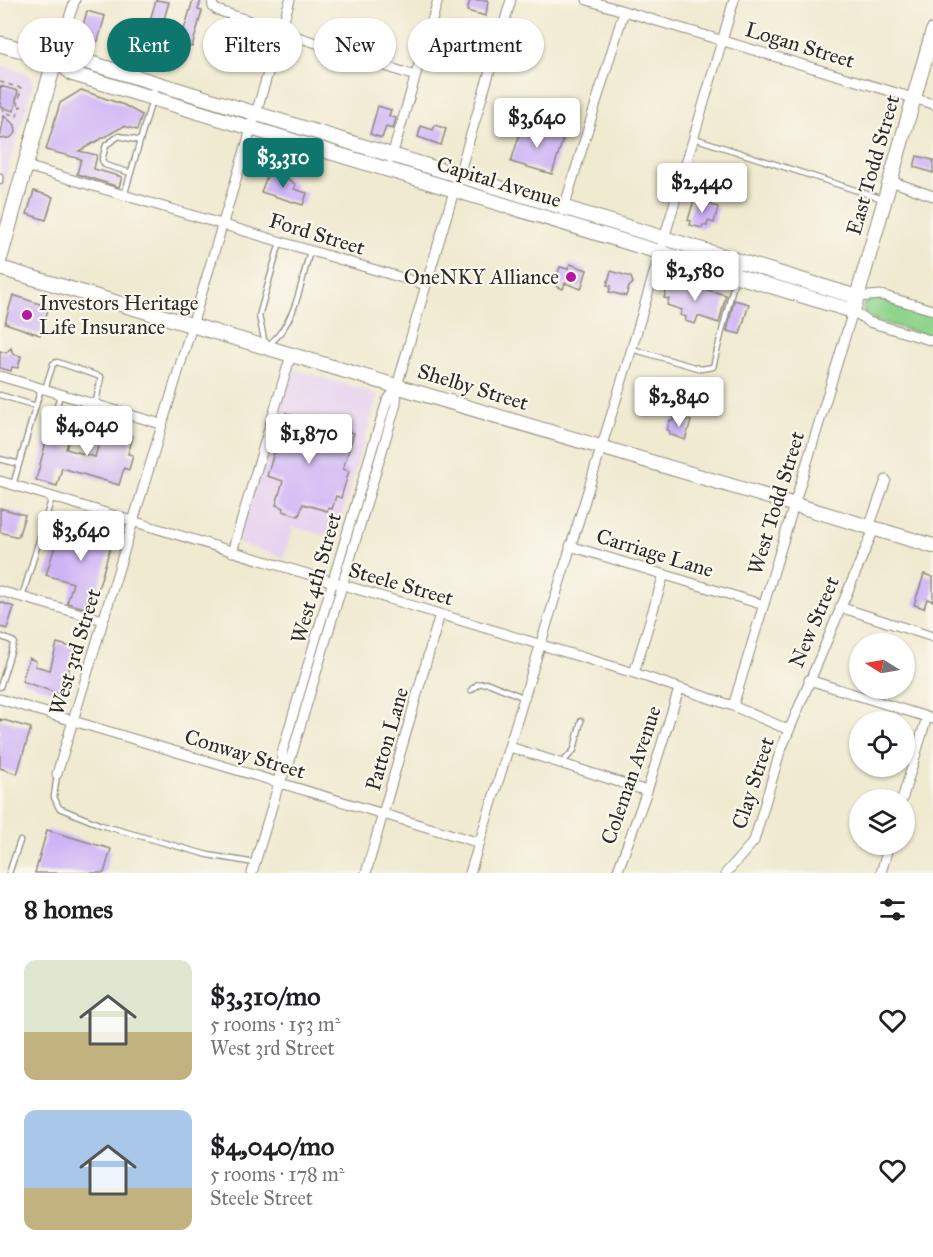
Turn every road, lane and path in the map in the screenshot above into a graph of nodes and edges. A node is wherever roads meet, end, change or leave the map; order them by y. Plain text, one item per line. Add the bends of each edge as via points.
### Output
1 (75, 0) edge
2 (212, 0) edge
3 (290, 0) edge
4 (438, 0) edge
5 (511, 0) edge
6 (587, 0) edge
7 (734, 0) edge
8 (624, 11) junction
9 (69, 18) edge
10 (241, 18) edge
11 (284, 18) edge
12 (933, 31) edge
13 (302, 38) edge
14 (722, 41) junction
15 (0, 44) edge
16 (18, 49) edge
17 (95, 64) edge
18 (52, 72) edge
19 (71, 72) edge
20 (268, 72) edge
21 (416, 76) junction
22 (0, 82) edge
23 (156, 83) junction
24 (153, 97) junction
25 (914, 98) junction
26 (933, 104) edge
27 (18, 105) junction
28 (4, 108) dead end
29 (28, 108) dead end
30 (256, 113) junction
31 (252, 128) junction
32 (694, 138) junction
33 (140, 141) junction
34 (392, 156) junction
35 (26, 166) junction
36 (388, 170) junction
37 (131, 173) junction
38 (458, 175) junction
39 (0, 176) edge
40 (0, 181) edge
41 (891, 181) junction
42 (454, 190) junction
43 (933, 196) edge
44 (124, 197) junction
45 (885, 200) junction
46 (561, 215) junction
47 (220, 224) junction
48 (280, 242) junction
49 (662, 246) junction
50 (309, 251) junction
51 (0, 257) edge
52 (0, 268) edge
53 (737, 269) junction
54 (426, 285) junction
55 (857, 297) junction
56 (933, 310) edge
57 (853, 311) junction
58 (191, 325) junction
59 (933, 341) edge
60 (266, 348) junction
61 (632, 348) junction
62 (291, 355) junction
63 (0, 376) edge
64 (397, 386) junction
65 (43, 388) junction
66 (61, 394) junction
67 (0, 395) edge
68 (97, 405) junction
69 (36, 406) junction
70 (161, 424) junction
71 (601, 447) junction
72 (0, 459) edge
73 (19, 464) junction
74 (886, 480) dead end
75 (0, 482) edge
76 (13, 485) junction
77 (52, 497) junction
78 (794, 505) junction
79 (132, 521) junction
80 (872, 528) junction
81 (570, 546) junction
82 (933, 546) edge
83 (232, 552) junction
84 (664, 574) junction
85 (338, 584) junction
86 (0, 591) edge
87 (22, 597) junction
88 (764, 605) junction
89 (840, 607) junction
90 (440, 614) junction
91 (103, 620) junction
92 (0, 636) edge
93 (933, 637) edge
94 (540, 644) junction
95 (634, 674) junction
96 (810, 680) junction
97 (0, 687) edge
98 (679, 689) junction
99 (471, 690) dead end
100 (525, 698) junction
101 (0, 699) edge
102 (733, 706) junction
103 (930, 718) edge
104 (73, 720) junction
105 (581, 721) dead end
106 (789, 730) junction
107 (510, 747) junction
108 (561, 764) junction
109 (57, 774) joint
110 (279, 783) junction
111 (906, 789) edge
112 (647, 791) junction
113 (384, 814) junction
114 (20, 841) dead end
115 (480, 843) junction
116 (886, 855) edge
117 (254, 868) edge
118 (9, 873) edge
119 (366, 873) edge
120 (470, 873) edge
121 (617, 873) edge
122 (726, 873) edge
123 (881, 873) edge

1 - 9 street
2 - 10 street via 217,10
3 - 11 street, West 3rd Street
4 - 21 street
5 - 38 street, West 4th Street
6 - 8 street, Logan Street
7 - 14 street
8 - 14 street, Logan Street
8 - 46 street
12 - 25 main road, East Todd Street
13 - 21 street
14 - 25 street, Logan Street
14 - 32 street
15 - 16 main road, Capital Avenue
17 - 23 main road, Capital Avenue
18 - 35 main road
19 - 24 main road, Capital Avenue
20 - 30 street, West 3rd Street
21 - 34 street
22 - 27 path via 21,88
23 - 24 lane
23 - 30 main road, Capital Avenue
24 - 31 main road, Capital Avenue
24 - 33 lane
25 - 26 street, Logan Street
25 - 41 main road, East Todd Street
27 - 28 path via 17,116 3,112
27 - 29 path
30 - 31 street, West 3rd Street
30 - 34 main road, Capital Avenue
31 - 36 main road, Capital Avenue
31 - 47 street, West 3rd Street
32 - 45 lane
32 - 49 street
33 - 37 lane
33 - 37 lane via 119,136 106,146 102,160 105,165
34 - 36 street
34 - 38 main road, Capital Avenue
35 - 44 street, Ford Street
35 - 51 main road
36 - 42 main road, Capital Avenue
37 - 44 lane
38 - 42 street, West 4th Street
38 - 46 main road, Capital Avenue
39 - 40 lane
41 - 43 street
41 - 45 main road, East Todd Street
42 - 46 main road, Capital Avenue
42 - 54 street, West 4th Street
44 - 47 street, Ford Street
45 - 55 main road, East Todd Street
46 - 49 main road, Capital Avenue
47 - 48 street, Ford Street
47 - 58 street, West 3rd Street
48 - 50 street, Ford Street
48 - 60 lane via 259,316
49 - 53 main road, Capital Avenue
49 - 61 street
50 - 54 street, Ford Street
50 - 60 lane via 291,319
52 - 58 main road, Shelby Street
53 - 55 main road, Capital Avenue
53 - 57 main road, Capital Avenue
53 - 61 lane via 713,367 701,369
54 - 64 street, West 4th Street
55 - 56 street, Capital Avenue via 880,295
55 - 57 main road, East Todd Street
57 - 59 street, Capital Avenue via 869,322
57 - 78 street, West Todd Street
58 - 60 main road, Shelby Street
58 - 70 street, West 3rd Street
60 - 62 main road, Shelby Street
61 - 71 street
62 - 64 main road, Shelby Street
62 - 83 street
63 - 65 street
64 - 71 main road, Shelby Street
64 - 85 street, West 4th Street via 387,401 373,446
65 - 66 street
65 - 68 lane via 57,362 100,376
65 - 69 lane
66 - 68 street
66 - 68 lane via 56,416 84,426 92,421
67 - 69 lane
68 - 70 street
69 - 73 lane
70 - 79 street, West 3rd Street
71 - 78 main road, Shelby Street
71 - 81 street
72 - 73 lane
73 - 76 lane
74 - 80 street, New Street
75 - 76 street, Steele Street
76 - 77 street, Steele Street
77 - 79 street, Steele Street
77 - 87 lane
78 - 80 main road, Shelby Street
78 - 88 street, West Todd Street
79 - 83 street, Steele Street
79 - 91 street, West 3rd Street
80 - 82 main road, Shelby Street
80 - 89 street, New Street
81 - 84 street, Carriage Lane
81 - 94 street
83 - 85 street, Steele Street
84 - 88 street, Carriage Lane
84 - 95 street
85 - 90 street, Steele Street
85 - 110 street, West 4th Street via 289,764
86 - 87 street
87 - 91 street
88 - 102 street, West Todd Street
89 - 93 street
89 - 96 street, New Street
90 - 94 street, Steele Street
90 - 113 street, Patton Lane
91 - 104 street, West 3rd Street
92 - 97 lane via 14,642
94 - 95 street, Steele Street
94 - 100 street
95 - 98 street, Steele Street
96 - 103 street
96 - 106 street, New Street
98 - 102 street, Steele Street
98 - 112 street, Coleman Avenue
99 - 100 lane via 488,683
100 - 107 street
101 - 104 street, Conway Street
102 - 106 street, Steele Street
103 - 111 street
104 - 109 street, West 3rd Street
104 - 110 street, Conway Street
105 - 108 lane via 574,750
106 - 122 street, Clay Street via 754,842
107 - 108 street
107 - 115 street
108 - 112 street
109 - 117 lane via 54,797 59,808 101,825
110 - 113 street, Conway Street
110 - 117 street, West 4th Street
112 - 121 street, Coleman Avenue
113 - 115 street, Conway Street
113 - 119 street, Patton Lane
114 - 118 lane
115 - 120 street
116 - 123 street

